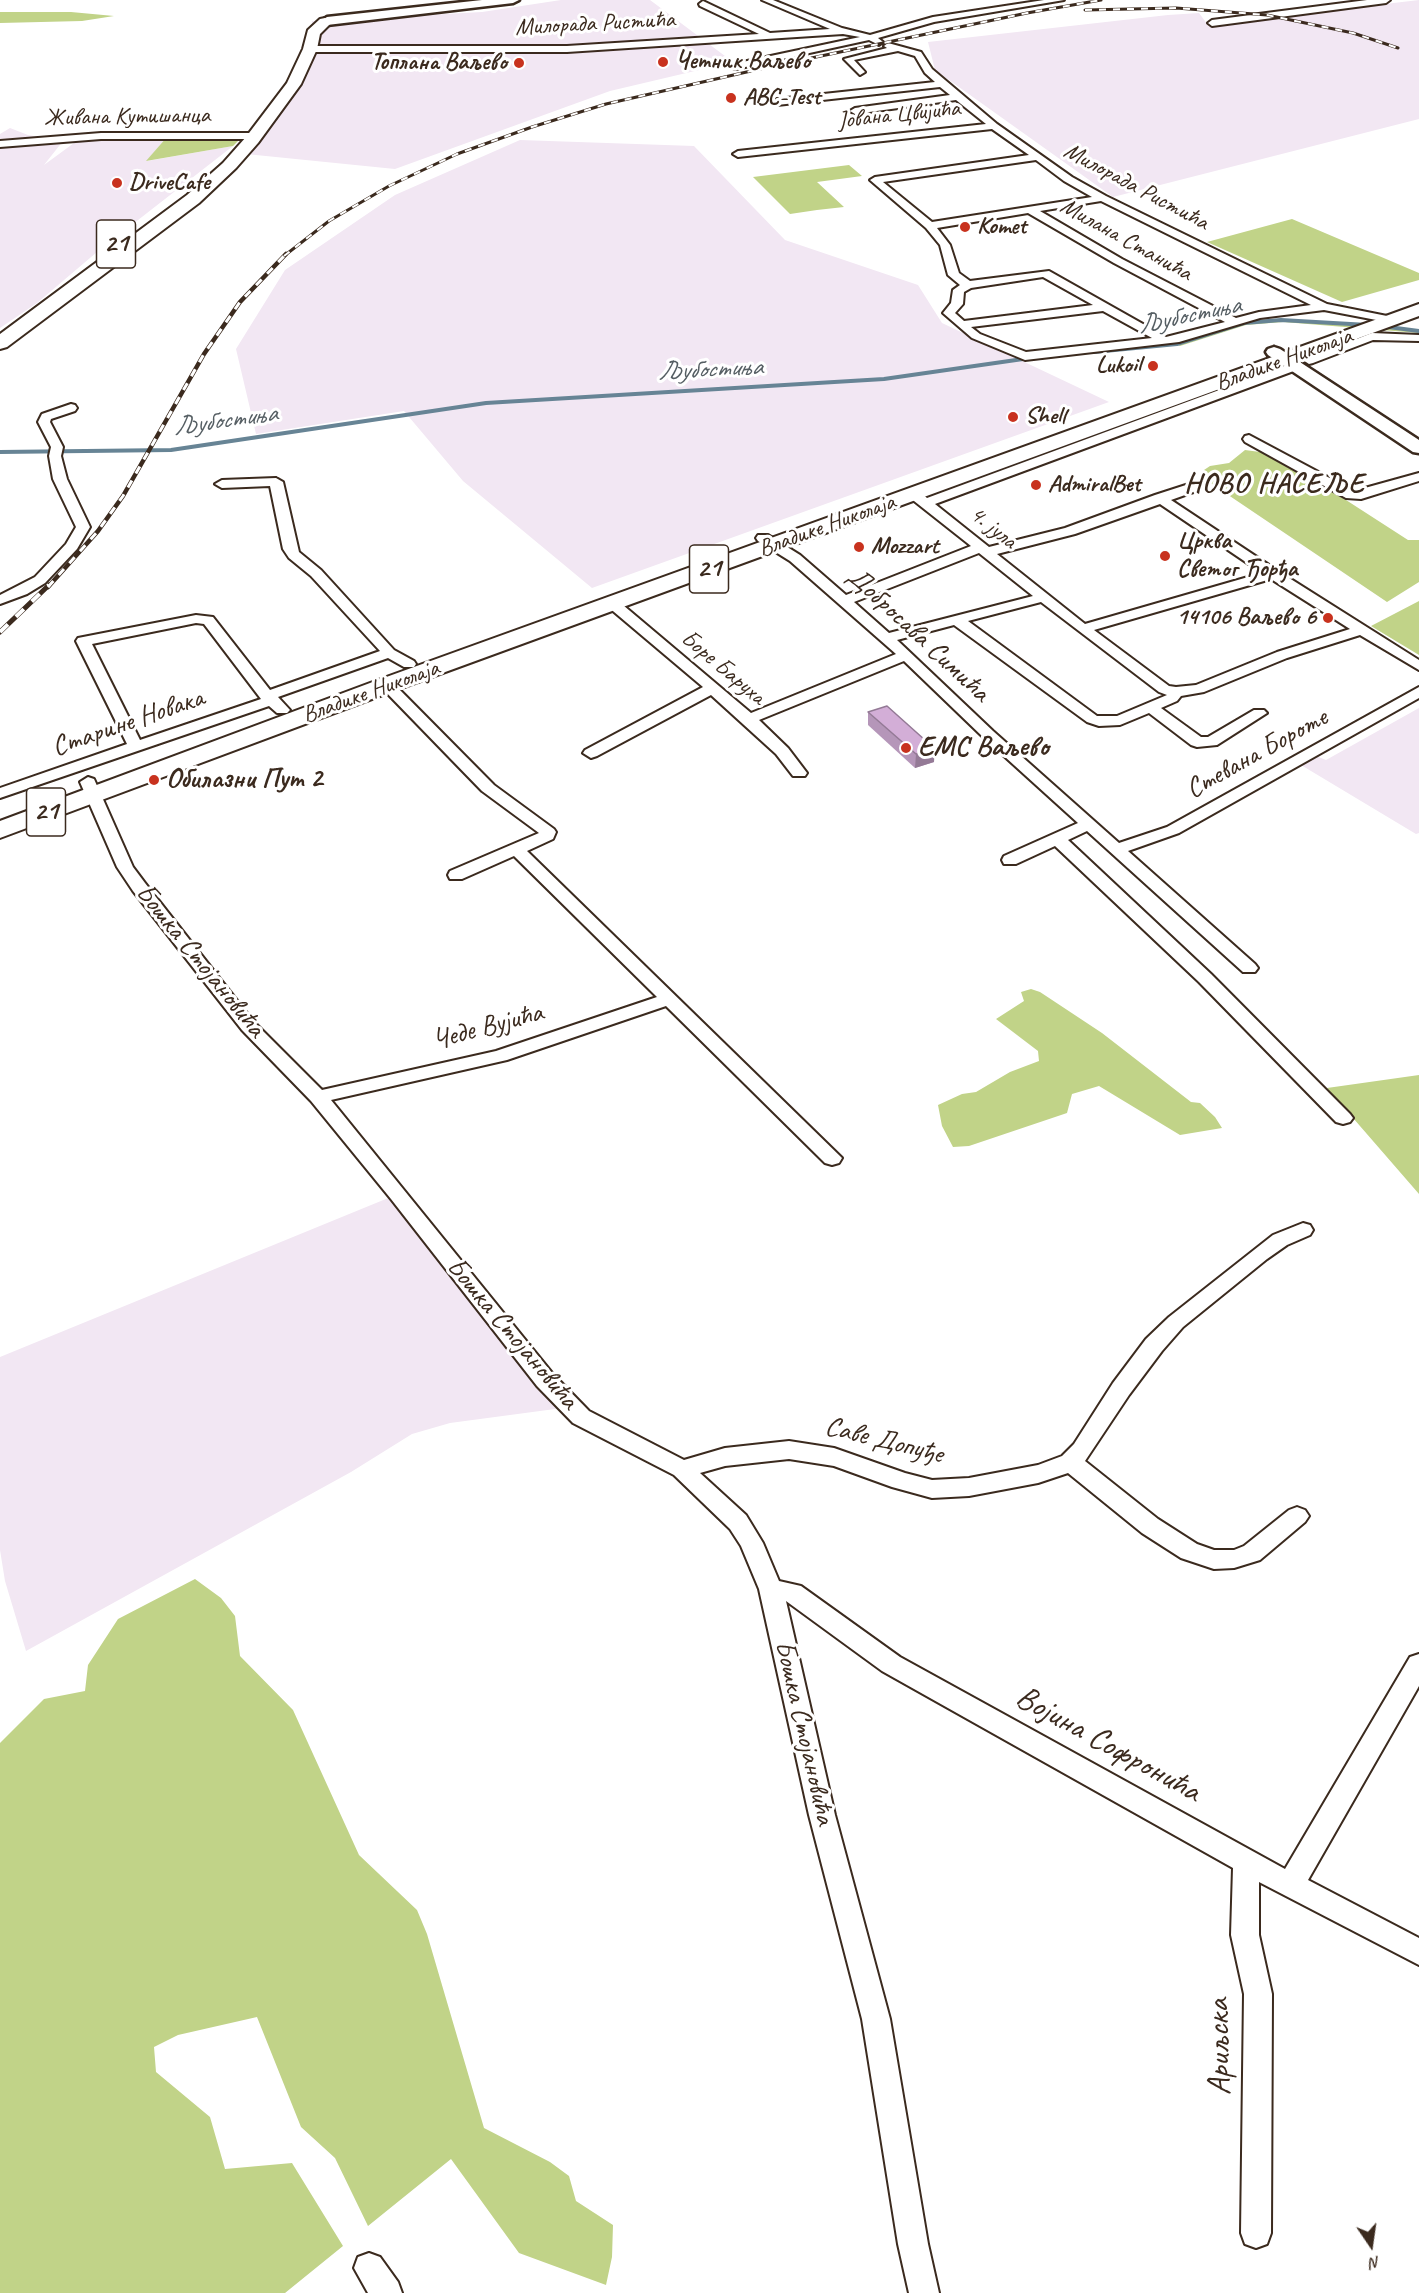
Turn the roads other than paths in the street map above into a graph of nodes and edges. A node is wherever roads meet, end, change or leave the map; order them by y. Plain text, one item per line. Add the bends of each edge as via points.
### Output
1 (513, 0) edge
2 (766, 0) edge
3 (1060, 0) edge
4 (1386, 0) edge
5 (703, 4) dead end
6 (318, 22) junction
7 (1212, 23) dead end
8 (843, 31) junction
9 (769, 36) junction
10 (869, 37) junction
11 (889, 46) junction
12 (736, 66) dead end
13 (860, 72) dead end
14 (942, 84) junction
15 (959, 97) junction
16 (777, 102) dead end
17 (855, 111) dead end
18 (994, 126) junction
19 (255, 136) junction
20 (0, 144) edge
21 (738, 154) dead end
22 (1039, 157) junction
23 (232, 160) junction
24 (1102, 198) junction
25 (1030, 210) junction
26 (930, 226) junction
27 (968, 285) junction
28 (1419, 298) edge
29 (1104, 307) junction
30 (1324, 307) junction
31 (1419, 310) edge
32 (1377, 320) junction
33 (1234, 322) junction
34 (962, 325) junction
35 (0, 330) edge
36 (1401, 338) junction
37 (1419, 338) edge
38 (1165, 341) junction
39 (0, 343) edge
40 (1419, 352) edge
41 (1290, 359) junction
42 (71, 408) dead end
43 (1249, 439) dead end
44 (1419, 448) edge
45 (1419, 477) edge
46 (222, 484) dead end
47 (1194, 487) dead end
48 (1160, 498) junction
49 (920, 499) junction
50 (770, 541) junction
51 (984, 549) junction
52 (1273, 574) junction
53 (1044, 597) junction
54 (0, 600) edge
55 (845, 601) junction
56 (612, 603) junction
57 (956, 619) junction
58 (1083, 629) junction
59 (1361, 630) junction
60 (886, 638) junction
61 (389, 652) junction
62 (906, 655) junction
63 (410, 664) junction
64 (1419, 666) edge
65 (387, 686) junction
66 (713, 688) junction
67 (1176, 692) junction
68 (1419, 692) edge
69 (274, 702) junction
70 (1151, 708) junction
71 (1259, 712) dead end
72 (749, 719) junction
73 (136, 747) junction
74 (591, 753) dead end
75 (799, 773) dead end
76 (93, 779) junction
77 (0, 793) edge
78 (0, 813) edge
79 (1089, 824) junction
80 (0, 830) edge
81 (1057, 839) junction
82 (1116, 849) junction
83 (517, 850) junction
84 (1010, 860) dead end
85 (456, 875) dead end
86 (1249, 968) dead end
87 (669, 999) junction
88 (318, 1097) junction
89 (1343, 1118) dead end
90 (832, 1158) dead end
91 (1303, 1230) dead end
92 (1070, 1461) junction
93 (682, 1469) junction
94 (1297, 1516) dead end
95 (771, 1588) junction
96 (1419, 1664) edge
97 (1246, 1862) junction
98 (1290, 1886) junction
99 (1419, 1952) edge
100 (1256, 2233) dead end
101 (369, 2268) dead end
102 (387, 2293) edge
103 (924, 2293) edge

1 - 6 street
2 - 8 street
3 - 10 street via 933,20
4 - 7 street
5 - 9 street
6 - 9 street, Милорада Ристића via 567,49
6 - 19 main road, 21 via 294,84
8 - 9 street, Милорада Ристића
8 - 10 street, Милорада Ристића
10 - 11 street, Милорада Ристића
10 - 12 street
11 - 13 street via 848,59
11 - 14 street, Милорада Ристића via 918,54
14 - 15 street, Милорада Ристића
14 - 16 street
15 - 17 street
15 - 18 street, Милорада Ристића
18 - 21 street, Јована Цвијића
18 - 22 street, Милорада Ристића
19 - 20 street, Живана Кутишанца via 92,136
19 - 23 main road, 21
22 - 24 street, Милорада Ристића
22 - 26 street via 875,180
23 - 35 main road, 21 via 219,164
23 - 39 main road, 21 via 193,199
24 - 25 street
24 - 30 street, Милорада Ристића
25 - 26 street
25 - 33 street, Милана Станића
26 - 27 street via 945,245 954,275
27 - 29 street via 1045,273
27 - 34 street via 959,290 957,304 949,312
28 - 32 main road, Владике Николаја / 21
29 - 34 street
29 - 38 street
30 - 32 street, Милорада Ристића
30 - 33 street
31 - 32 main road, Владике Николаја / 21
32 - 41 main road, Владике Николаја / 21 via 1318,342
33 - 38 street
34 - 38 street via 976,336 1024,357
36 - 37 street
36 - 40 street
36 - 41 street via 1366,337
41 - 44 street
41 - 49 main road, Владике Николаја / 21
41 - 50 main road, Владике Николаја / 21
42 - 54 street via 45,419 60,479 83,526 72,546 40,580
43 - 45 street via 1351,495
46 - 61 street via 276,482 290,549
47 - 48 street
48 - 51 street via 1070,531
48 - 52 street
49 - 50 main road, Владике Николаја / 21
49 - 51 street, 4. јула
50 - 55 street, Добросава Симића
50 - 56 main road, Владике Николаја / 21
50 - 63 main road, Владике Николаја / 21
51 - 53 street, 4. јула
51 - 55 street
52 - 58 street
52 - 59 street
53 - 57 street
53 - 58 street, 4. јула
55 - 60 street, Добросава Симића
56 - 65 main road, Владике Николаја / 21
56 - 66 street, Боре Баруха
57 - 60 street
57 - 70 street via 1092,719 1120,720
58 - 67 street, 4. јула via 1156,684
59 - 64 street
59 - 67 street via 1282,655 1199,689
60 - 62 street, Добросава Симића
61 - 63 street
61 - 69 street, Старине Новака
62 - 72 street
62 - 79 street, Добросава Симића
63 - 69 main road, Владике Николаја / 21
65 - 76 main road, Владике Николаја / 21
65 - 83 street via 488,788 548,832
66 - 72 street, Боре Баруха
66 - 74 street
67 - 70 street
68 - 82 street, Стевана Бороте via 1173,830
69 - 73 street, Старине Новака
69 - 73 street via 208,620 83,641
69 - 76 main road, Владике Николаја / 21
70 - 71 street via 1204,742 1211,742
72 - 75 street, Боре Баруха via 782,750
73 - 76 street, Старине Новака
76 - 77 street, Старине Новака
76 - 78 main road, Владике Николаја / 21
76 - 80 main road, Владике Николаја / 21
76 - 88 street, Бошка Стојановића via 125,867 139,887 248,1026
79 - 81 street
79 - 82 street, Добросава Симића
81 - 84 street
81 - 89 street via 1205,978
82 - 86 street, Добросава Симића
83 - 85 street
83 - 87 street
87 - 88 street, Чеде Вујића via 500,1056
87 - 90 street
88 - 93 street, Бошка Стојановића via 570,1407 595,1427
91 - 92 street, Саве Допуђе via 1260,1254 1176,1322 1154,1345 1082,1450
92 - 93 street, Саве Допуђе via 1038,1474 969,1487 932,1489 834,1456 789,1450 725,1457
92 - 94 street via 1150,1526 1189,1551 1214,1560 1252,1553
93 - 95 street, Бошка Стојановића via 738,1522
95 - 97 street, Војина Софронића via 793,1593 891,1664
95 - 103 street, Бошка Стојановића via 822,1815 876,2019
96 - 98 street
97 - 98 street, Војина Софронића
97 - 100 street, Ариљска via 1245,1935 1258,1994
98 - 99 street, Војина Софронића
101 - 102 street

